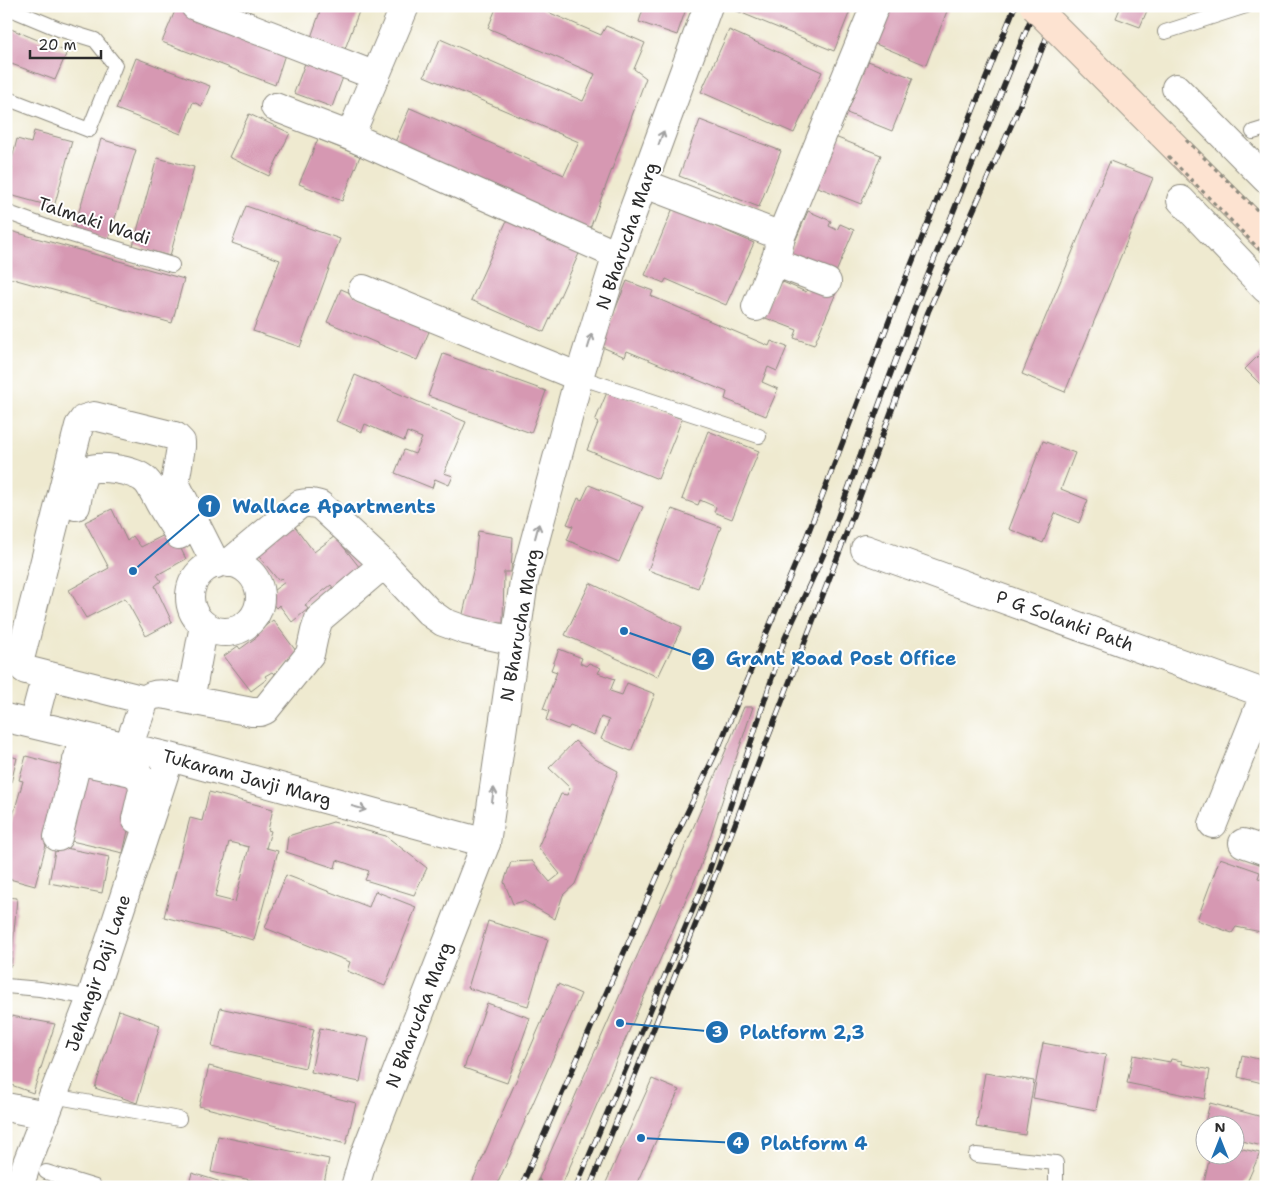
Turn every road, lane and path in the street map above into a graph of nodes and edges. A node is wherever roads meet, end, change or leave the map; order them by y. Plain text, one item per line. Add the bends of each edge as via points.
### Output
1 (195, 6) edge
2 (405, 6) edge
3 (708, 6) edge
4 (875, 6) edge
5 (1034, 6) edge
6 (1246, 6) edge
7 (6, 7) edge
8 (1165, 32) dead end
9 (376, 76) junction
10 (1176, 88) dead end
11 (6, 98) edge
12 (275, 107) dead end
13 (350, 136) junction
14 (1266, 179) edge
15 (645, 184) junction
16 (1181, 200) dead end
17 (6, 212) edge
18 (781, 236) junction
19 (1266, 238) edge
20 (617, 255) junction
21 (774, 262) junction
22 (172, 265) dead end
23 (827, 282) dead end
24 (1266, 289) edge
25 (363, 290) dead end
26 (756, 307) dead end
27 (579, 376) junction
28 (758, 436) dead end
29 (179, 534) dead end
30 (865, 549) dead end
31 (222, 564) junction
32 (384, 564) junction
33 (204, 625) junction
34 (515, 641) junction
35 (41, 674) junction
36 (1265, 694) edge
37 (145, 700) junction
38 (190, 700) junction
39 (6, 718) edge
40 (32, 724) junction
41 (128, 747) junction
42 (80, 748) junction
43 (170, 757) junction
44 (141, 778) junction
45 (1213, 824) dead end
46 (58, 837) dead end
47 (486, 843) junction
48 (141, 847) junction
49 (6, 986) edge
50 (91, 998) junction
51 (50, 1106) junction
52 (6, 1107) edge
53 (179, 1119) dead end
54 (976, 1155) dead end
55 (46, 1172) dead end
56 (538, 1179) dead end
57 (19, 1187) edge
58 (95, 1187) edge
59 (355, 1187) edge
60 (544, 1187) edge
61 (1056, 1187) edge

1 - 9 street
2 - 9 street
15 -> 3 street, N Bharucha Marg
4 - 18 street
5 - 19 main road, bridge
6 - 8 lane
7 - 11 lane via 95,40 115,65 89,130
9 - 13 street
10 - 14 street
12 - 13 street
13 - 20 street
15 - 18 street
15 - 20 street, N Bharucha Marg
16 - 24 street
17 - 22 lane, Talmaki Wadi
18 - 21 street
27 -> 20 street, N Bharucha Marg
21 - 23 street
21 - 26 street
25 - 27 street
27 - 28 lane
34 -> 27 street, N Bharucha Marg via 524,581
29 - 35 street via 144,479 100,467 85,472
30 - 36 street, P G Solanki Path
31 - 32 street via 300,504 307,502 320,505
31 - 33 street via 209,566 198,574 191,586 192,612
31 - 33 street via 237,564 250,572 260,598 257,612 238,630 225,632
31 - 35 street via 174,483 181,447 179,439 94,416 84,419 79,426 20,659 22,668
32 - 34 street via 429,612 443,622
32 - 38 street via 319,619 310,654 265,710 252,712
33 - 38 street
47 -> 34 street, N Bharucha Marg
35 - 37 street
35 - 40 street
36 - 45 street
37 - 38 street via 156,694
37 - 41 street
39 - 40 street, Tukaram Javji Marg
40 - 42 street, Tukaram Javji Marg
41 - 42 street, Tukaram Javji Marg
41 - 43 street, Tukaram Javji Marg
42 - 44 street
42 - 46 street
43 - 44 street
43 -> 47 street, Tukaram Javji Marg
43 - 48 street, Jehangir Daji Lane
44 - 48 street via 143,789 131,840
47 - 59 street, N Bharucha Marg via 363,1158
48 - 50 street, Jehangir Daji Lane
49 - 50 lane
50 - 51 street, Jehangir Daji Lane
51 - 52 street
51 - 53 lane
51 - 57 street, Jehangir Daji Lane
54 - 61 lane via 1056,1163
55 - 58 lane
56 - 60 path

